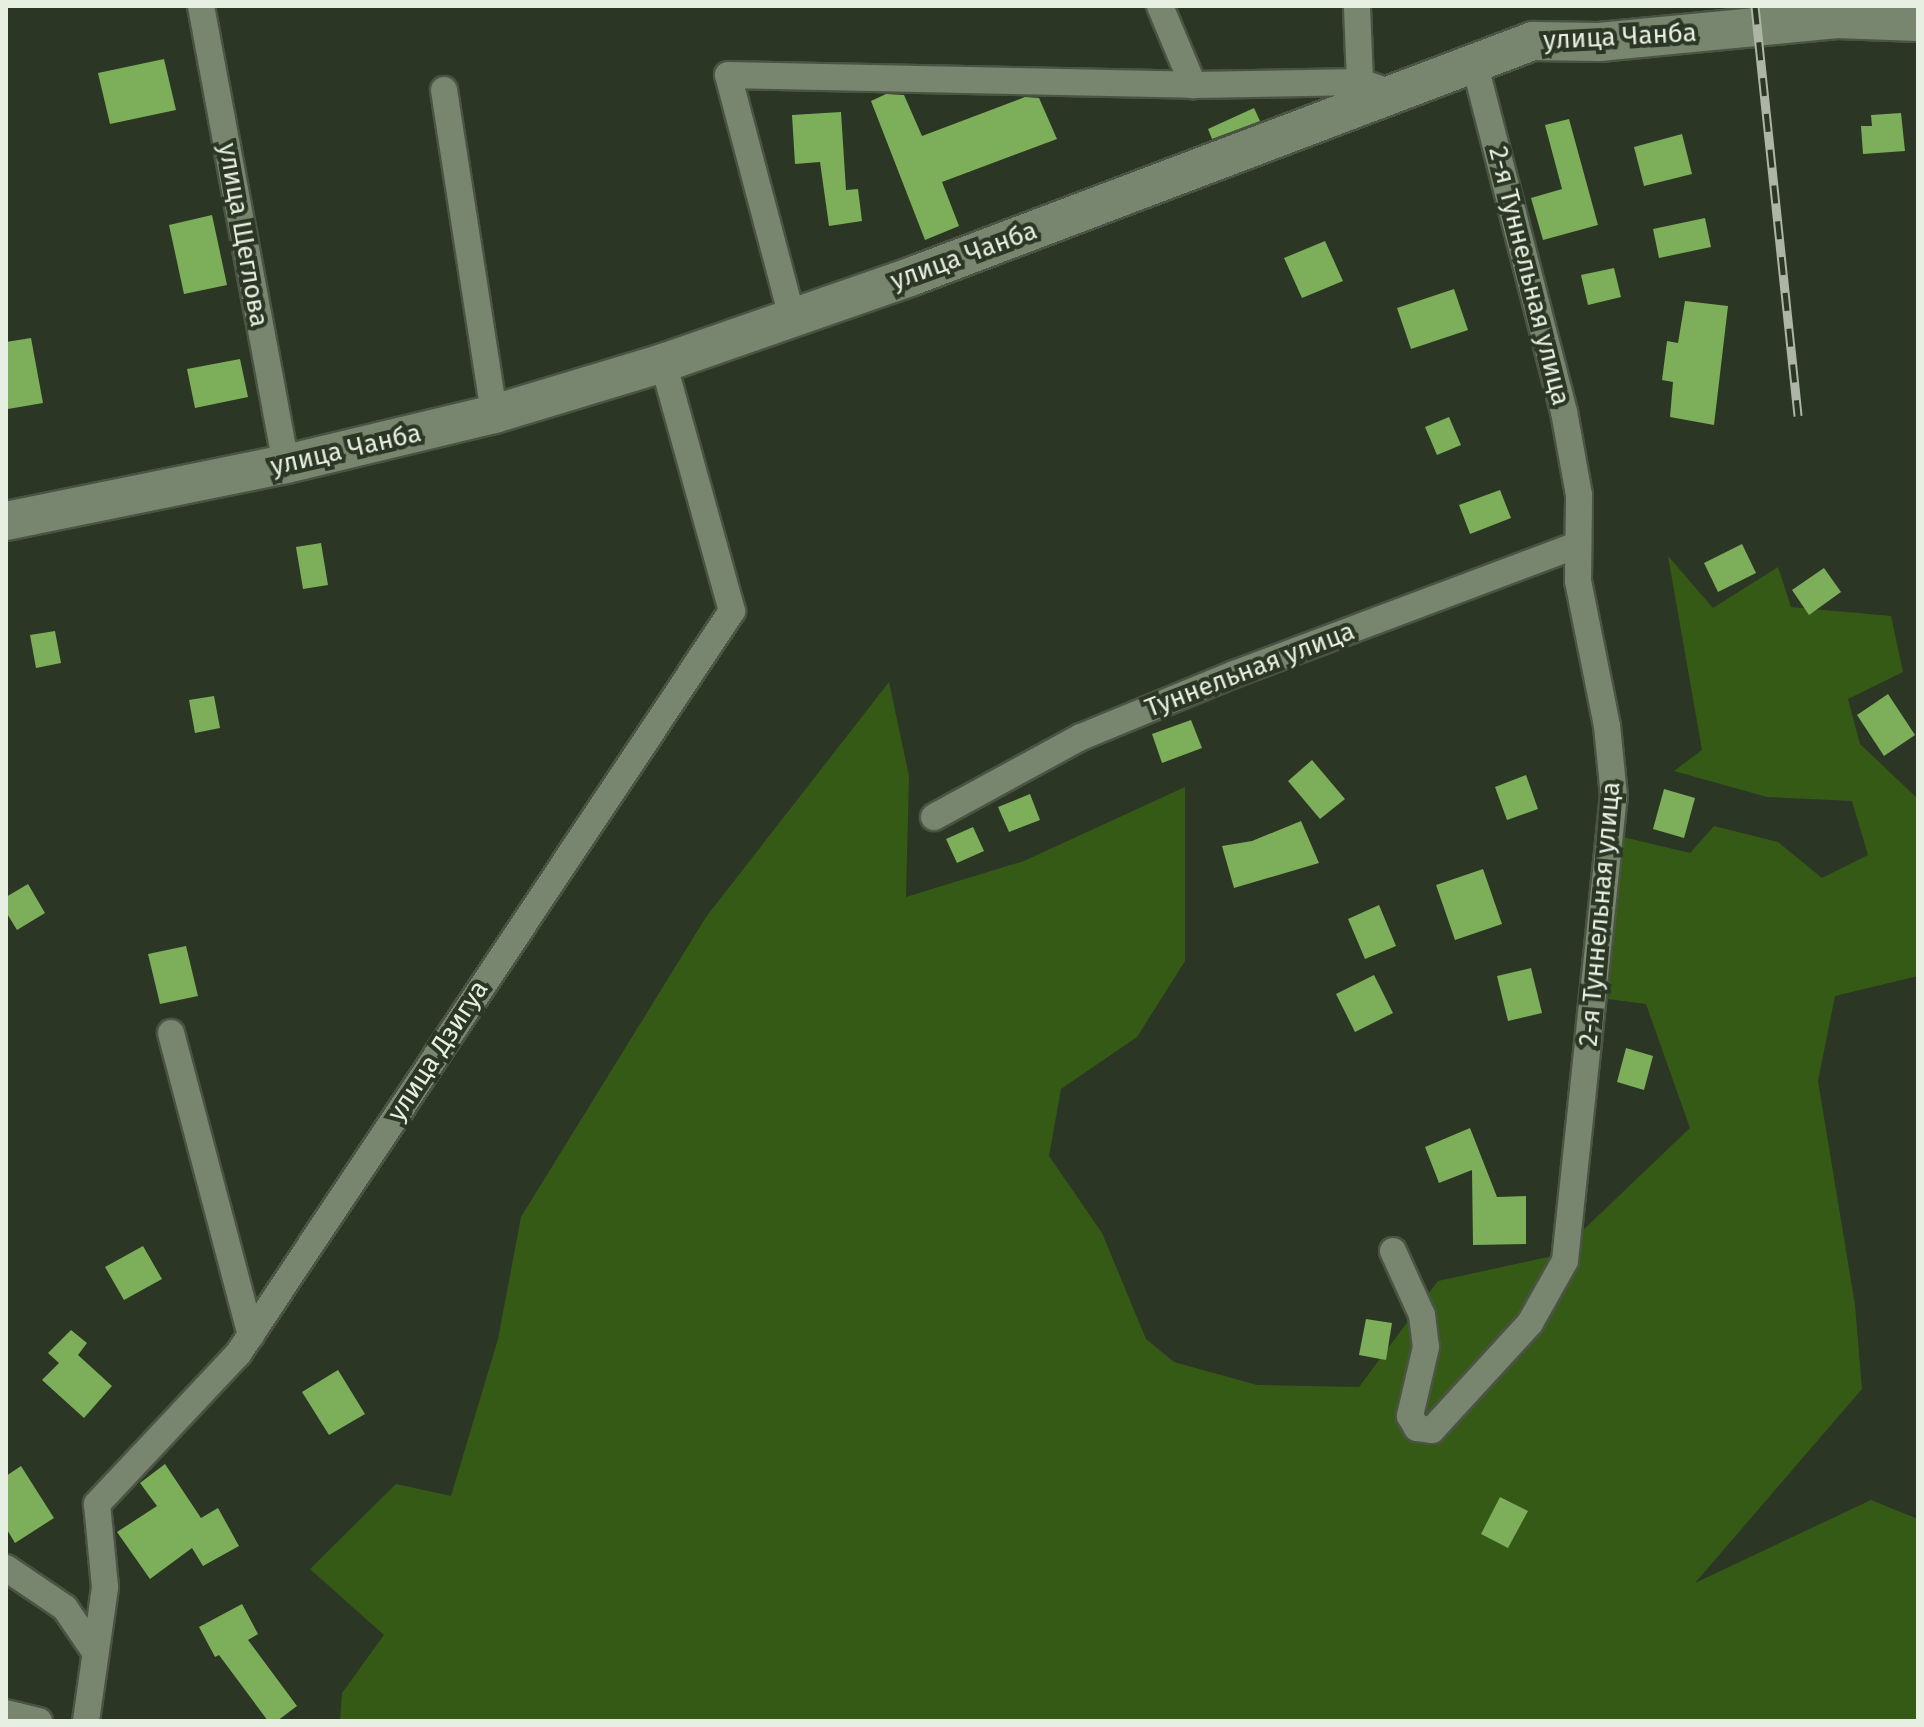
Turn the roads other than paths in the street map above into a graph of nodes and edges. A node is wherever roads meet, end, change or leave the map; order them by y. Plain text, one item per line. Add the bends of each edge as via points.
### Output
1 (201, 6) edge
2 (1160, 6) edge
3 (1357, 6) edge
4 (1918, 22) edge
5 (1475, 66) junction
6 (1193, 85) junction
7 (444, 90) dead end
8 (1367, 95) junction
9 (792, 317) junction
10 (663, 363) junction
11 (494, 414) junction
12 (286, 464) junction
13 (6, 521) edge
14 (1577, 545) junction
15 (934, 817) dead end
16 (171, 1033) dead end
17 (1393, 1251) dead end
18 (251, 1336) junction
19 (6, 1568) edge
20 (95, 1652) junction
21 (6, 1713) edge
22 (39, 1721) edge
23 (86, 1721) edge

1 - 12 street, улица Щеглова
2 - 6 street
3 - 8 street
4 - 5 street, улица Чанба via 1837,19 1599,42 1533,41
5 - 8 street, улица Чанба
5 - 14 street, 2-я Туннельная улица via 1564,412 1579,495
6 - 8 street
6 - 9 street via 728,75
7 - 11 street
8 - 9 street, улица Чанба
9 - 10 street, улица Чанба
10 - 11 street, улица Чанба
10 - 18 street, улица Дзигуа via 732,611
11 - 12 street, улица Чанба
12 - 13 street, улица Чанба
14 - 15 street, Туннельная улица via 1081,737
14 - 17 street, 2-я Туннельная улица via 1578,581 1607,726 1614,796 1565,1261 1530,1323 1432,1430 1417,1428 1410,1416 1426,1347 1422,1315
16 - 18 street
18 - 20 street, улица Дзигуа via 97,1504 105,1587
19 - 20 street via 65,1608
20 - 23 street, улица Дзигуа
21 - 22 street

